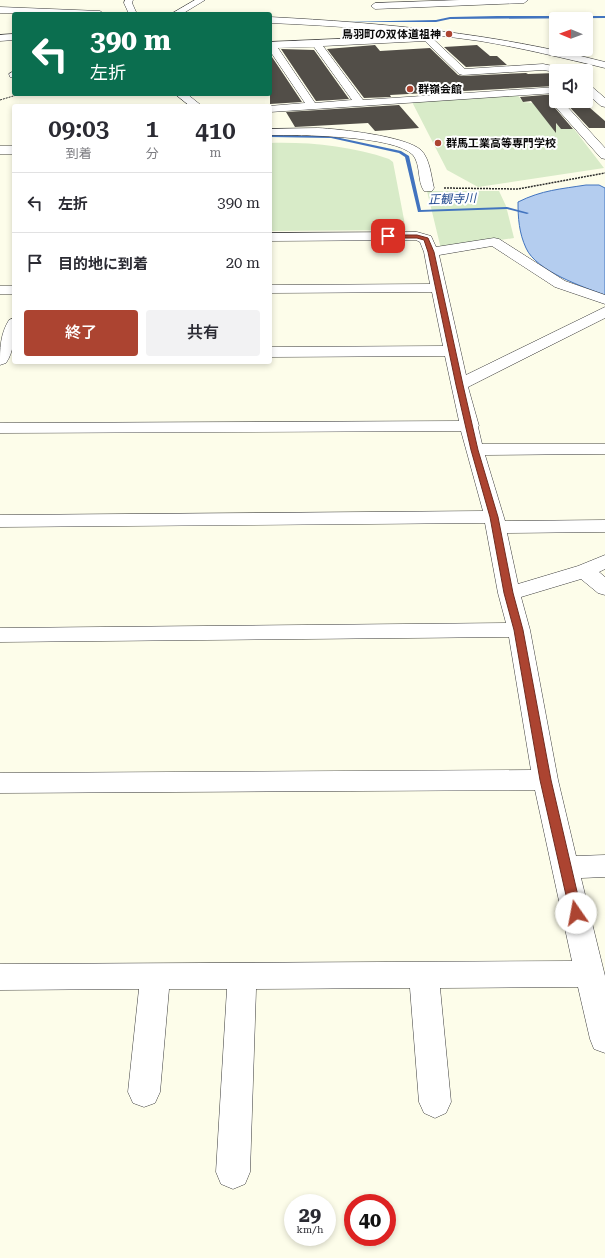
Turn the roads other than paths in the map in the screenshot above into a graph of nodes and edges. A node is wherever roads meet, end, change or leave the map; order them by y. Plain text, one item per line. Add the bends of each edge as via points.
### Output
1 (129, 0) edge
2 (201, 0) edge
3 (524, 0) edge
4 (20, 2) dead end
5 (66, 2) dead end
6 (0, 3) edge
7 (435, 5) edge
8 (375, 6) dead end
9 (0, 10) edge
10 (37, 12) edge
11 (56, 12) edge
12 (132, 12) edge
13 (179, 12) edge
14 (12, 17) edge
15 (0, 18) edge
16 (272, 20) edge
17 (12, 37) edge
18 (0, 38) edge
19 (316, 43) junction
20 (272, 46) edge
21 (272, 49) edge
22 (585, 59) junction
23 (605, 59) edge
24 (605, 65) edge
25 (549, 68) edge
26 (599, 87) dead end
27 (593, 88) edge
28 (549, 90) edge
29 (593, 93) edge
30 (175, 96) edge
31 (359, 102) junction
32 (193, 104) edge
33 (605, 104) edge
34 (312, 106) junction
35 (563, 108) edge
36 (272, 109) edge
37 (598, 128) dead end
38 (583, 129) junction
39 (272, 132) edge
40 (0, 150) edge
41 (12, 150) edge
42 (605, 155) edge
43 (428, 188) road end
44 (272, 237) edge
45 (431, 252) junction
46 (438, 288) junction
47 (272, 289) edge
48 (0, 290) edge
49 (12, 290) edge
50 (605, 300) edge
51 (605, 312) edge
52 (12, 329) edge
53 (452, 351) junction
54 (272, 352) edge
55 (4, 355) edge
56 (459, 385) junction
57 (470, 426) junction
58 (0, 428) edge
59 (605, 449) edge
60 (474, 450) junction
61 (0, 521) edge
62 (495, 522) junction
63 (603, 530) edge
64 (605, 561) edge
65 (585, 571) junction
66 (605, 588) edge
67 (509, 593) junction
68 (519, 630) junction
69 (0, 635) edge
70 (545, 780) junction
71 (0, 783) edge
72 (605, 866) edge
73 (566, 867) junction
74 (589, 974) junction
75 (424, 975) junction
76 (155, 976) junction
77 (242, 976) junction
78 (0, 977) edge
79 (605, 1039) edge
80 (144, 1092) dead end
81 (435, 1102) dead end
82 (233, 1172) dead end

1 - 12 street
2 - 13 street
3 - 7 street
4 - 6 street
5 - 11 street
7 - 8 street
9 - 10 street
14 - 15 street
16 - 22 street via 447,30
17 - 18 street
19 - 20 street
19 - 25 street via 427,38 463,72
19 - 31 street
21 - 34 street
22 - 23 street
22 - 24 street
26 - 27 street
28 - 31 street
29 - 33 street
30 - 32 street
31 - 34 street
34 - 36 street
35 - 38 street
37 - 38 street
38 - 42 street
39 - 43 street via 332,133 373,139 408,148 416,152 419,158
40 - 41 street
44 - 45 street via 417,236 426,239
45 - 46 street
45 - 50 street via 494,242 560,284
46 - 47 street
46 - 53 street
48 - 49 street
51 - 56 street
52 - 55 street
53 - 54 street
53 - 56 street
56 - 57 street
57 - 58 street
57 - 60 street
59 - 60 street
60 - 62 street
61 - 62 street
62 - 63 street
62 - 67 street
64 - 65 street
65 - 66 street
65 - 67 street
67 - 68 street
68 - 69 street
68 - 70 street
70 - 71 street
70 - 73 street
72 - 73 street
73 - 74 street
74 - 75 street
74 - 79 street
75 - 77 street
75 - 81 street
76 - 77 street
76 - 78 street
76 - 80 street
77 - 82 street

